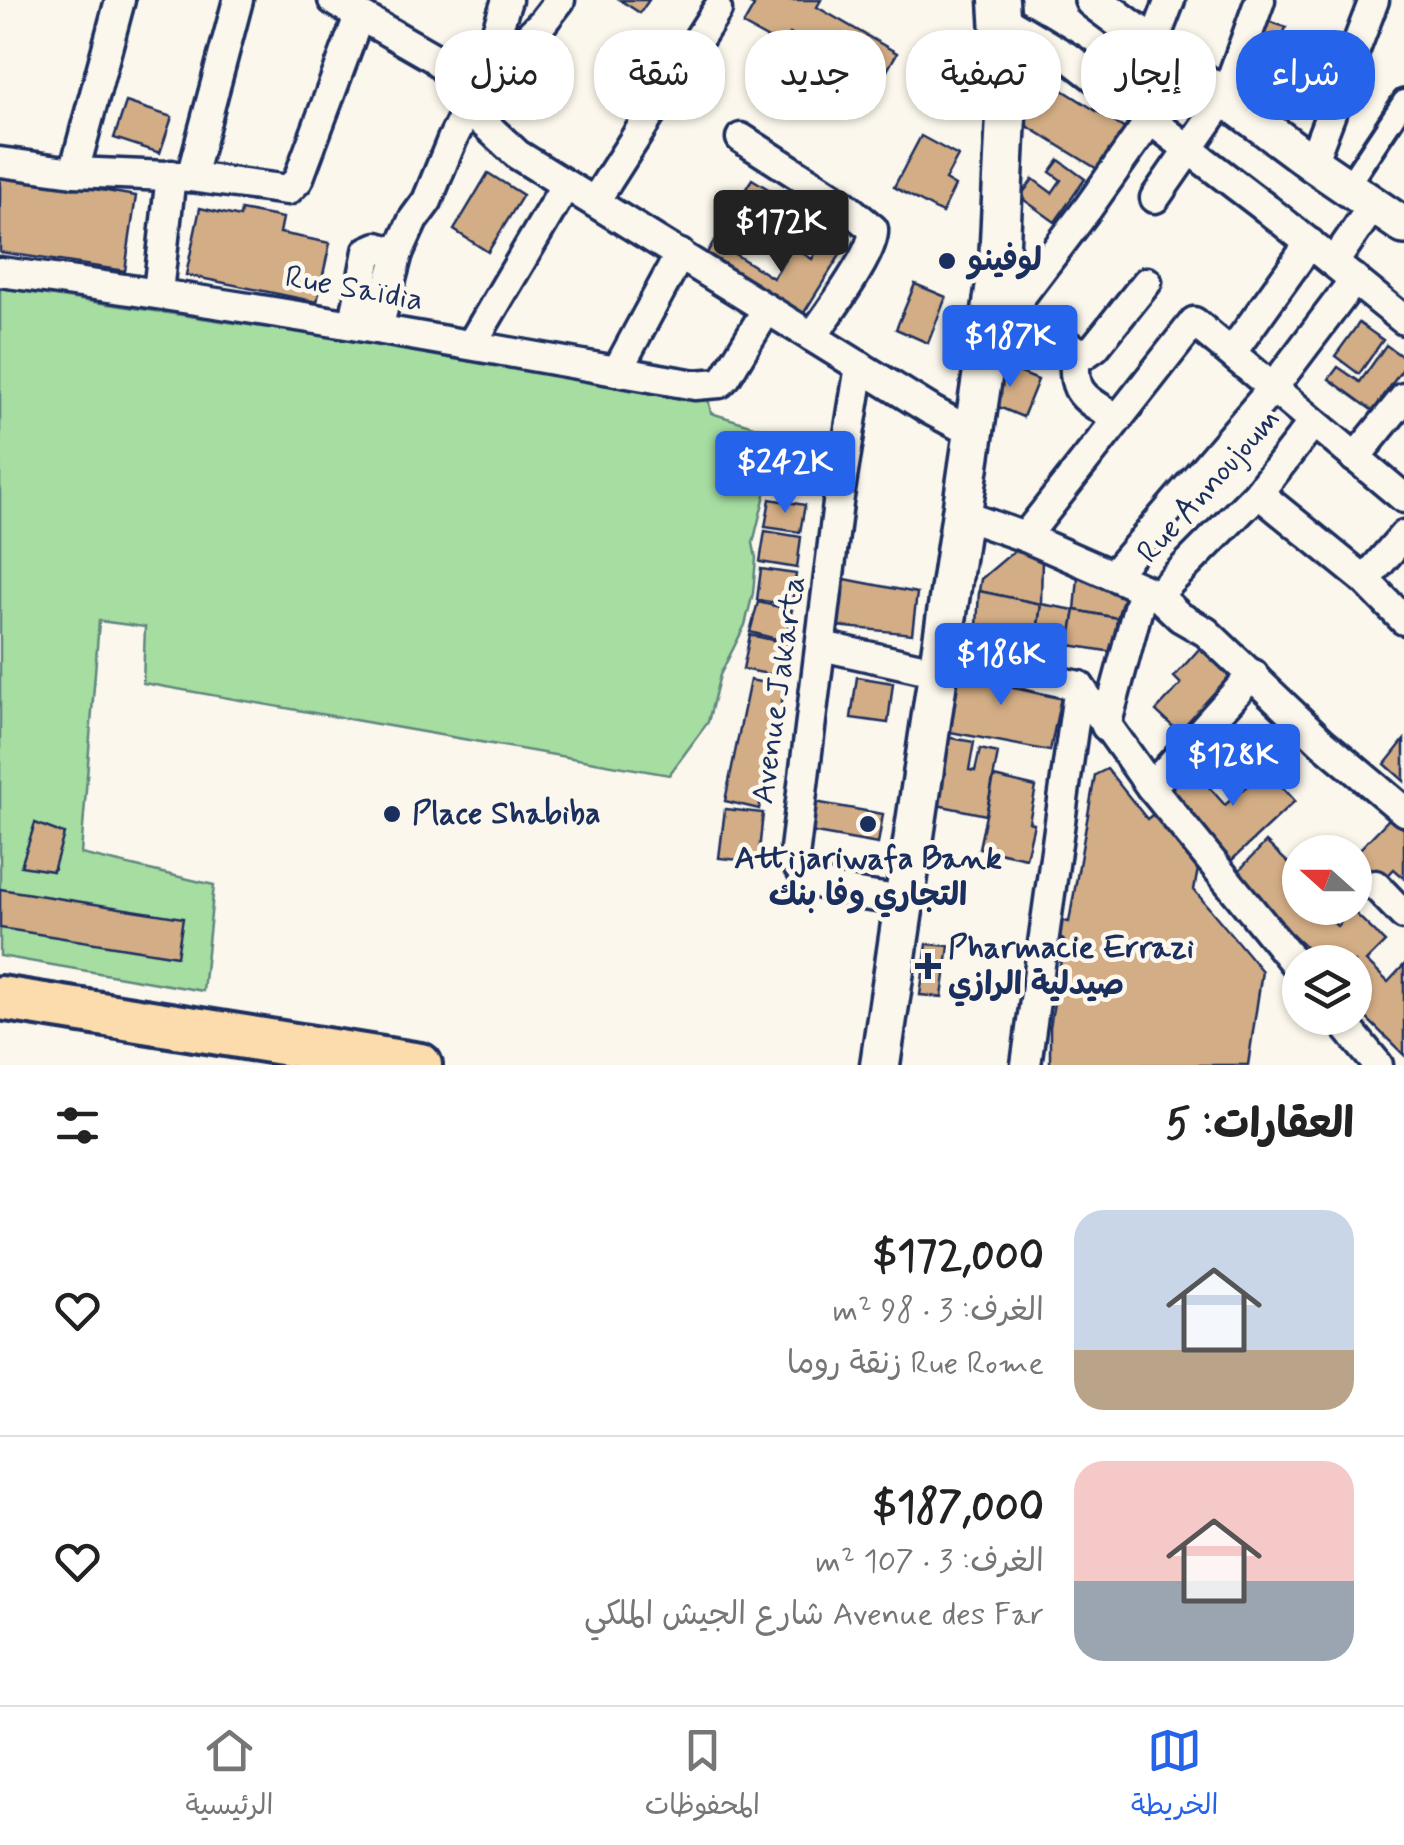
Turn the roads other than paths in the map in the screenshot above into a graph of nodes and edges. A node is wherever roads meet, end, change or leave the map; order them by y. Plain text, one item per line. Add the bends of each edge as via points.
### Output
1 (120, 0) edge
2 (238, 0) edge
3 (333, 0) edge
4 (507, 0) edge
5 (560, 0) edge
6 (1094, 0) edge
7 (1170, 0) edge
8 (1260, 0) edge
9 (1374, 0) edge
10 (1000, 9) edge
11 (717, 10) dead end
12 (359, 16) junction
13 (496, 30) edge
14 (535, 30) edge
15 (1134, 30) edge
16 (1158, 30) edge
17 (435, 59) edge
18 (1081, 67) edge
19 (1216, 90) edge
20 (1225, 96) junction
21 (1404, 101) edge
22 (463, 120) edge
23 (480, 120) edge
24 (1150, 120) joint
25 (741, 138) dead end
26 (1188, 150) junction
27 (0, 162) edge
28 (1312, 164) junction
29 (74, 172) junction
30 (181, 176) junction
31 (566, 186) junction
32 (1360, 195) junction
33 (1155, 198) dead end
34 (595, 201) junction
35 (1404, 226) edge
36 (1310, 242) junction
37 (680, 254) junction
38 (1344, 270) junction
39 (0, 272) edge
40 (1147, 282) dead end
41 (158, 292) junction
42 (767, 309) junction
43 (999, 315) junction
44 (1404, 320) edge
45 (366, 326) junction
46 (812, 337) junction
47 (471, 345) junction
48 (1076, 351) junction
49 (1232, 352) junction
50 (860, 366) junction
51 (617, 371) junction
52 (1272, 389) junction
53 (1404, 398) edge
54 (1117, 418) junction
55 (1312, 424) junction
56 (974, 434) junction
57 (1354, 458) junction
58 (1258, 493) junction
59 (1404, 498) edge
60 (962, 515) junction
61 (1404, 534) edge
62 (1025, 537) junction
63 (1113, 575) junction
64 (1365, 580) junction
65 (1150, 592) junction
66 (1404, 620) edge
67 (822, 646) junction
68 (940, 664) junction
69 (1253, 674) junction
70 (1079, 686) junction
71 (1106, 726) junction
72 (1152, 787) junction
73 (1404, 811) edge
74 (1375, 885) dead end
75 (905, 901) junction
76 (1404, 915) edge
77 (1282, 948) edge
78 (0, 998) edge
79 (1353, 1035) edge
80 (274, 1053) edge
81 (420, 1065) edge
82 (880, 1065) edge
83 (1026, 1065) edge
84 (1378, 1065) edge

1 - 29 street
2 - 30 street
3 - 12 street
4 - 13 street
5 - 14 street
6 - 15 street
7 - 16 street
8 - 20 street
9 - 28 street
10 - 18 street
10 - 43 main road via 1006,165
11 - 34 street
12 - 17 street
12 - 30 street via 294,186
19 - 20 street
20 - 26 street
20 - 28 street
21 - 32 street
22 - 45 street
23 - 31 street
24 - 26 street
24 - 43 street
25 - 46 street via 870,225 874,238
26 - 33 street
26 - 36 street
27 - 29 street
28 - 32 street
29 - 30 street
30 - 41 street
31 - 34 street
31 - 47 street
32 - 35 street
32 - 38 street
34 - 37 street
36 - 38 street
36 - 49 street
37 - 42 street
37 - 51 street
38 - 44 street
38 - 52 street
39 - 41 street, Rue Saïdia
40 - 48 street via 1089,353
41 - 45 street, Rue Saïdia
42 - 46 street
42 - 51 street, Rue Saïdia via 720,383
43 - 48 street
43 - 56 main road
45 - 47 street, Rue Saïdia
46 - 50 street
47 - 51 street, Rue Saïdia
48 - 54 street via 1076,388
49 - 52 street
49 - 54 street via 1192,322
50 - 56 street
50 - 67 street, Avenue Jakarta
52 - 55 street
52 - 63 street
53 - 57 street
54 - 62 street
55 - 57 street
55 - 58 street, Rue Annoujoum
56 - 60 main road
57 - 59 street
58 - 64 street
58 - 65 street, Rue Annoujoum
60 - 62 street
60 - 68 main road
61 - 64 street
62 - 63 street
63 - 65 street
64 - 66 street
65 - 69 street
65 - 71 street
67 - 68 street
67 - 75 street, Avenue Jakarta via 794,844 797,866 812,882
68 - 70 street
68 - 75 main road
69 - 72 street
69 - 73 street
70 - 71 street
70 - 83 street
71 - 72 street
72 - 77 street
74 - 76 street
75 - 82 main road
78 - 80 main road
79 - 84 street
80 - 81 main road

